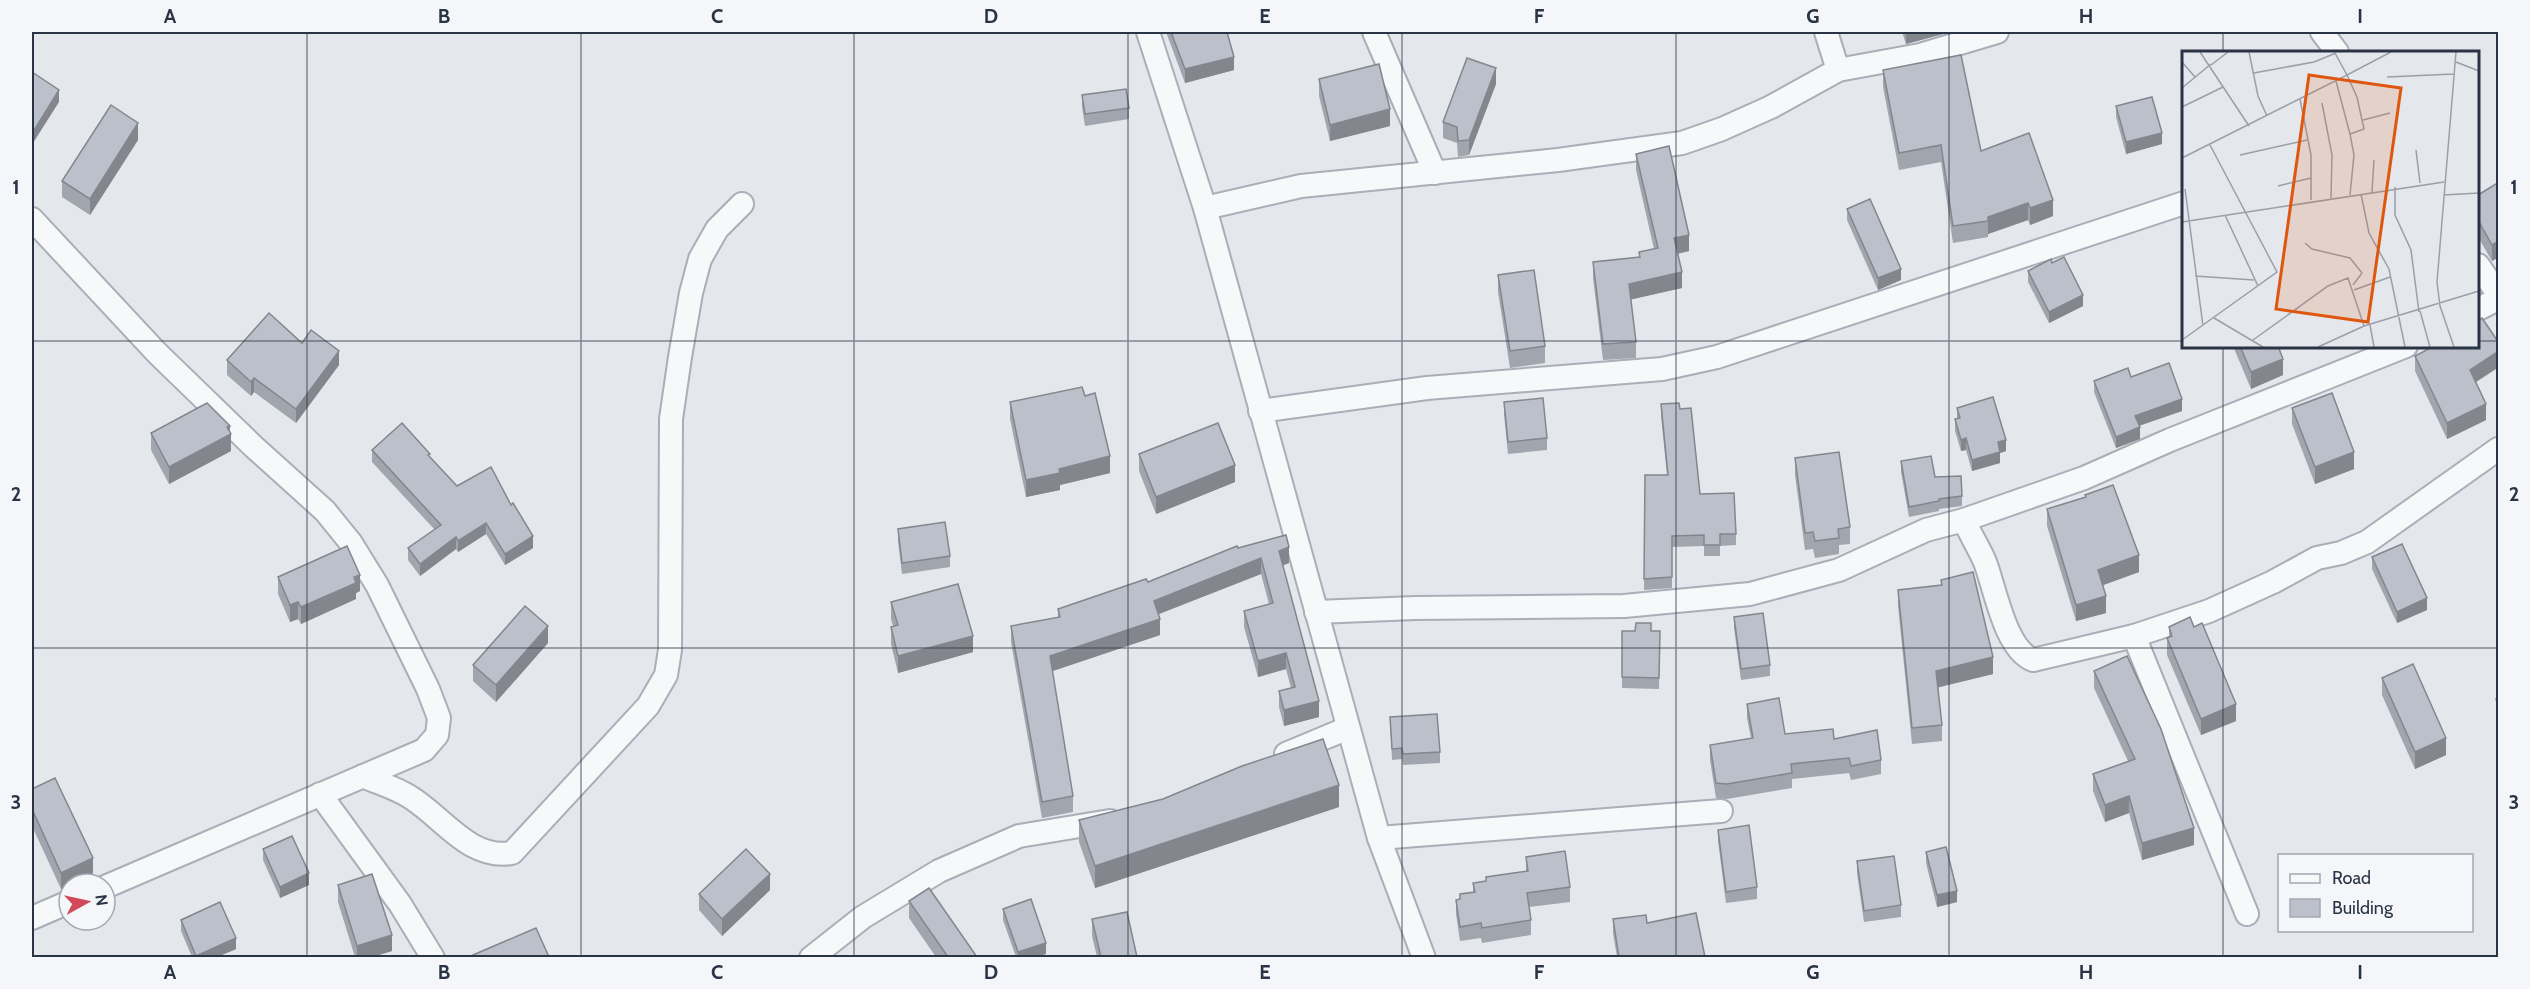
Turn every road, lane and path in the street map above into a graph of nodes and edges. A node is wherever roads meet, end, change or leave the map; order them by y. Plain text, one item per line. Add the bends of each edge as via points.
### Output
1 (1148, 32) edge
2 (1374, 32) edge
3 (1826, 32) edge
4 (1997, 32) edge
5 (2322, 32) edge
6 (2336, 51) edge
7 (1838, 70) junction
8 (1435, 173) junction
9 (741, 204) dead end
10 (2182, 204) edge
11 (1205, 208) junction
12 (32, 219) edge
13 (2479, 266) edge
14 (2499, 294) edge
15 (2499, 299) edge
16 (2479, 309) edge
17 (2401, 348) edge
18 (1260, 411) junction
19 (2499, 449) edge
20 (1964, 520) junction
21 (1316, 612) junction
22 (2134, 636) junction
23 (1348, 728) junction
24 (1264, 764) edge
25 (363, 776) junction
26 (320, 794) junction
27 (1721, 812) dead end
28 (1127, 817) edge
29 (1378, 838) junction
30 (117, 882) edge
31 (57, 907) edge
32 (2247, 914) dead end
33 (32, 918) edge
34 (433, 957) edge
35 (811, 957) edge
36 (1424, 957) edge

1 - 11 street
2 - 8 street
3 - 7 street
4 - 7 street via 1920,55
5 - 6 street
7 - 8 street via 1770,107 1682,143
8 - 11 street via 1301,186
9 - 25 street via 717,229 700,259 691,292 671,419 670,650 666,675 648,706 513,853 498,856 478,851 409,796
10 - 18 street via 1717,357 1662,369 1427,388
11 - 18 street
12 - 25 street via 157,353 325,511 377,585 439,718 437,735 424,750
13 - 14 street
15 - 16 street
17 - 20 street via 2084,478
18 - 21 street
19 - 22 street via 2367,542 2317,558 2209,610
20 - 21 street via 1926,530 1839,570 1750,594 1624,606
20 - 22 street via 1984,560 2006,627 2025,657 2033,660
21 - 23 street
22 - 32 street
23 - 24 street
23 - 29 street
25 - 26 street
26 - 30 street
26 - 34 street via 400,904
27 - 29 street
28 - 35 street via 1019,836 939,871 863,917
29 - 36 street
31 - 33 street

